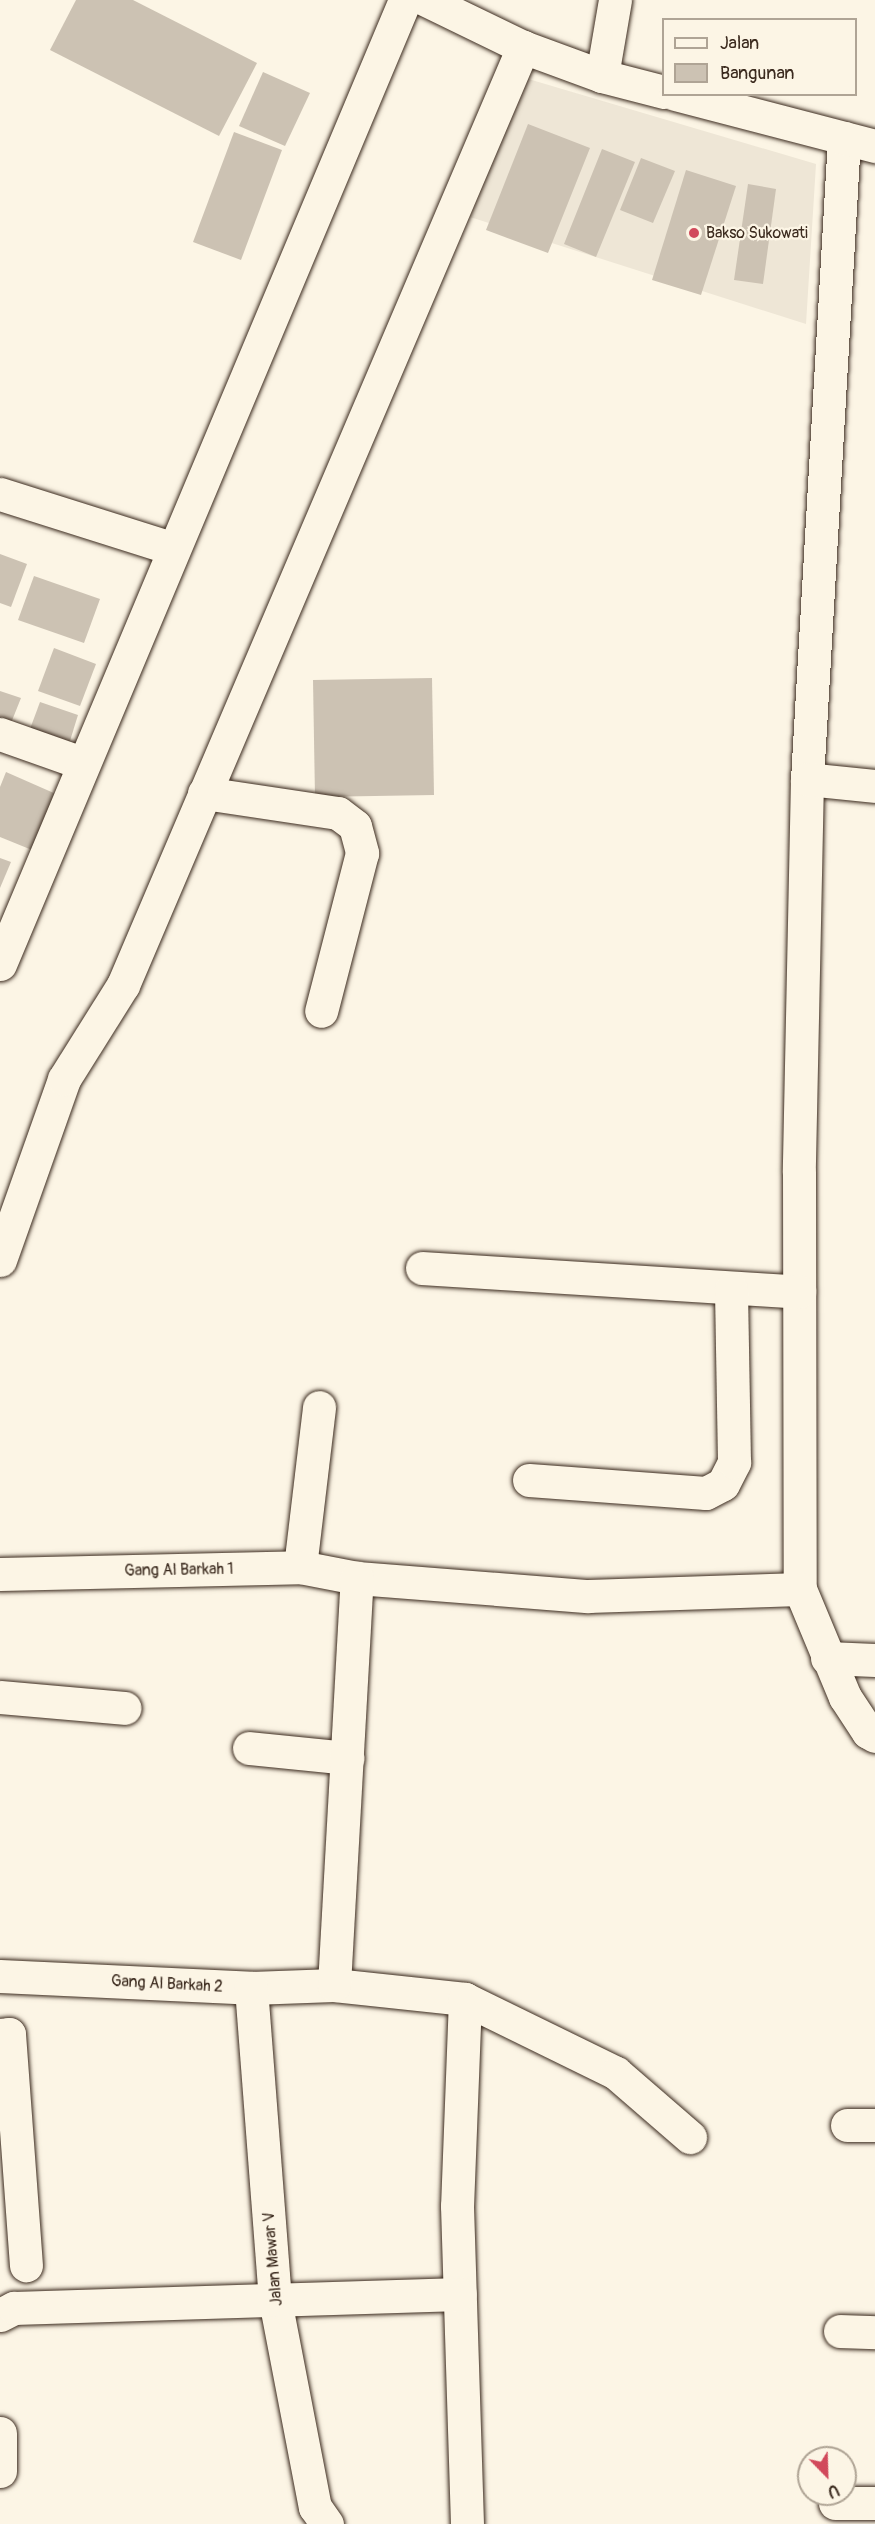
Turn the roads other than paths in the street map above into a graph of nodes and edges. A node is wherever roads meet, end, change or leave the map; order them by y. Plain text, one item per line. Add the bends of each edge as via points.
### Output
1 (405, 0) edge
2 (426, 0) edge
3 (615, 0) edge
4 (471, 11) edge
5 (523, 47) junction
6 (602, 76) junction
7 (662, 92) edge
8 (683, 96) edge
9 (860, 142) edge
10 (0, 494) edge
11 (174, 549) junction
12 (0, 734) edge
13 (82, 764) junction
14 (807, 779) junction
15 (875, 786) edge
16 (204, 793) junction
17 (3, 949) edge
18 (321, 1011) dead end
19 (0, 1260) edge
20 (422, 1268) dead end
21 (731, 1289) junction
22 (799, 1292) junction
23 (319, 1407) dead end
24 (529, 1480) dead end
25 (300, 1567) junction
26 (0, 1574) edge
27 (357, 1578) junction
28 (800, 1589) junction
29 (827, 1658) junction
30 (875, 1660) edge
31 (0, 1697) edge
32 (125, 1708) dead end
33 (875, 1736) edge
34 (249, 1748) dead end
35 (347, 1758) junction
36 (0, 1976) edge
37 (334, 1985) junction
38 (251, 1988) junction
39 (465, 1999) junction
40 (0, 2035) edge
41 (690, 2136) dead end
42 (26, 2265) dead end
43 (460, 2294) junction
44 (275, 2300) junction
45 (0, 2315) edge
46 (840, 2331) dead end
47 (875, 2331) edge
48 (0, 2433) edge
49 (0, 2472) edge
50 (857, 2503) edge
51 (875, 2503) edge
52 (327, 2524) edge
53 (467, 2524) edge

1 - 11 street
2 - 4 street
3 - 6 street
4 - 5 street
5 - 6 street
5 - 16 street
6 - 7 street
8 - 9 street
9 - 14 street
10 - 11 street
11 - 13 street
12 - 13 street
13 - 17 street
14 - 15 street
14 - 22 street
16 - 18 street via 338,813 355,826 362,853
16 - 19 street via 123,986 64,1079
20 - 21 street
21 - 22 street
21 - 24 street via 734,1462 723,1484 706,1493
22 - 28 street
23 - 25 street
25 - 26 street, Gang Al Barkah 1
25 - 27 street, Gang Al Barkah 1
27 - 28 street, Gang Al Barkah 1 via 588,1596
27 - 35 street
28 - 29 street
29 - 30 street
29 - 33 street via 845,1697 868,1732
31 - 32 street
34 - 35 street
35 - 37 street
36 - 38 street, Gang Al Barkah 2
37 - 38 street, Gang Al Barkah 2
37 - 39 street, Gang Al Barkah 2
38 - 44 street, Jalan Mawar V
39 - 41 street via 616,2073
39 - 43 street via 457,2206
40 - 42 street via 9,2034
43 - 44 street
43 - 53 street
44 - 45 street via 14,2308
44 - 52 street, Jalan Mawar V via 315,2506
46 - 47 street
48 - 49 street
50 - 51 street

